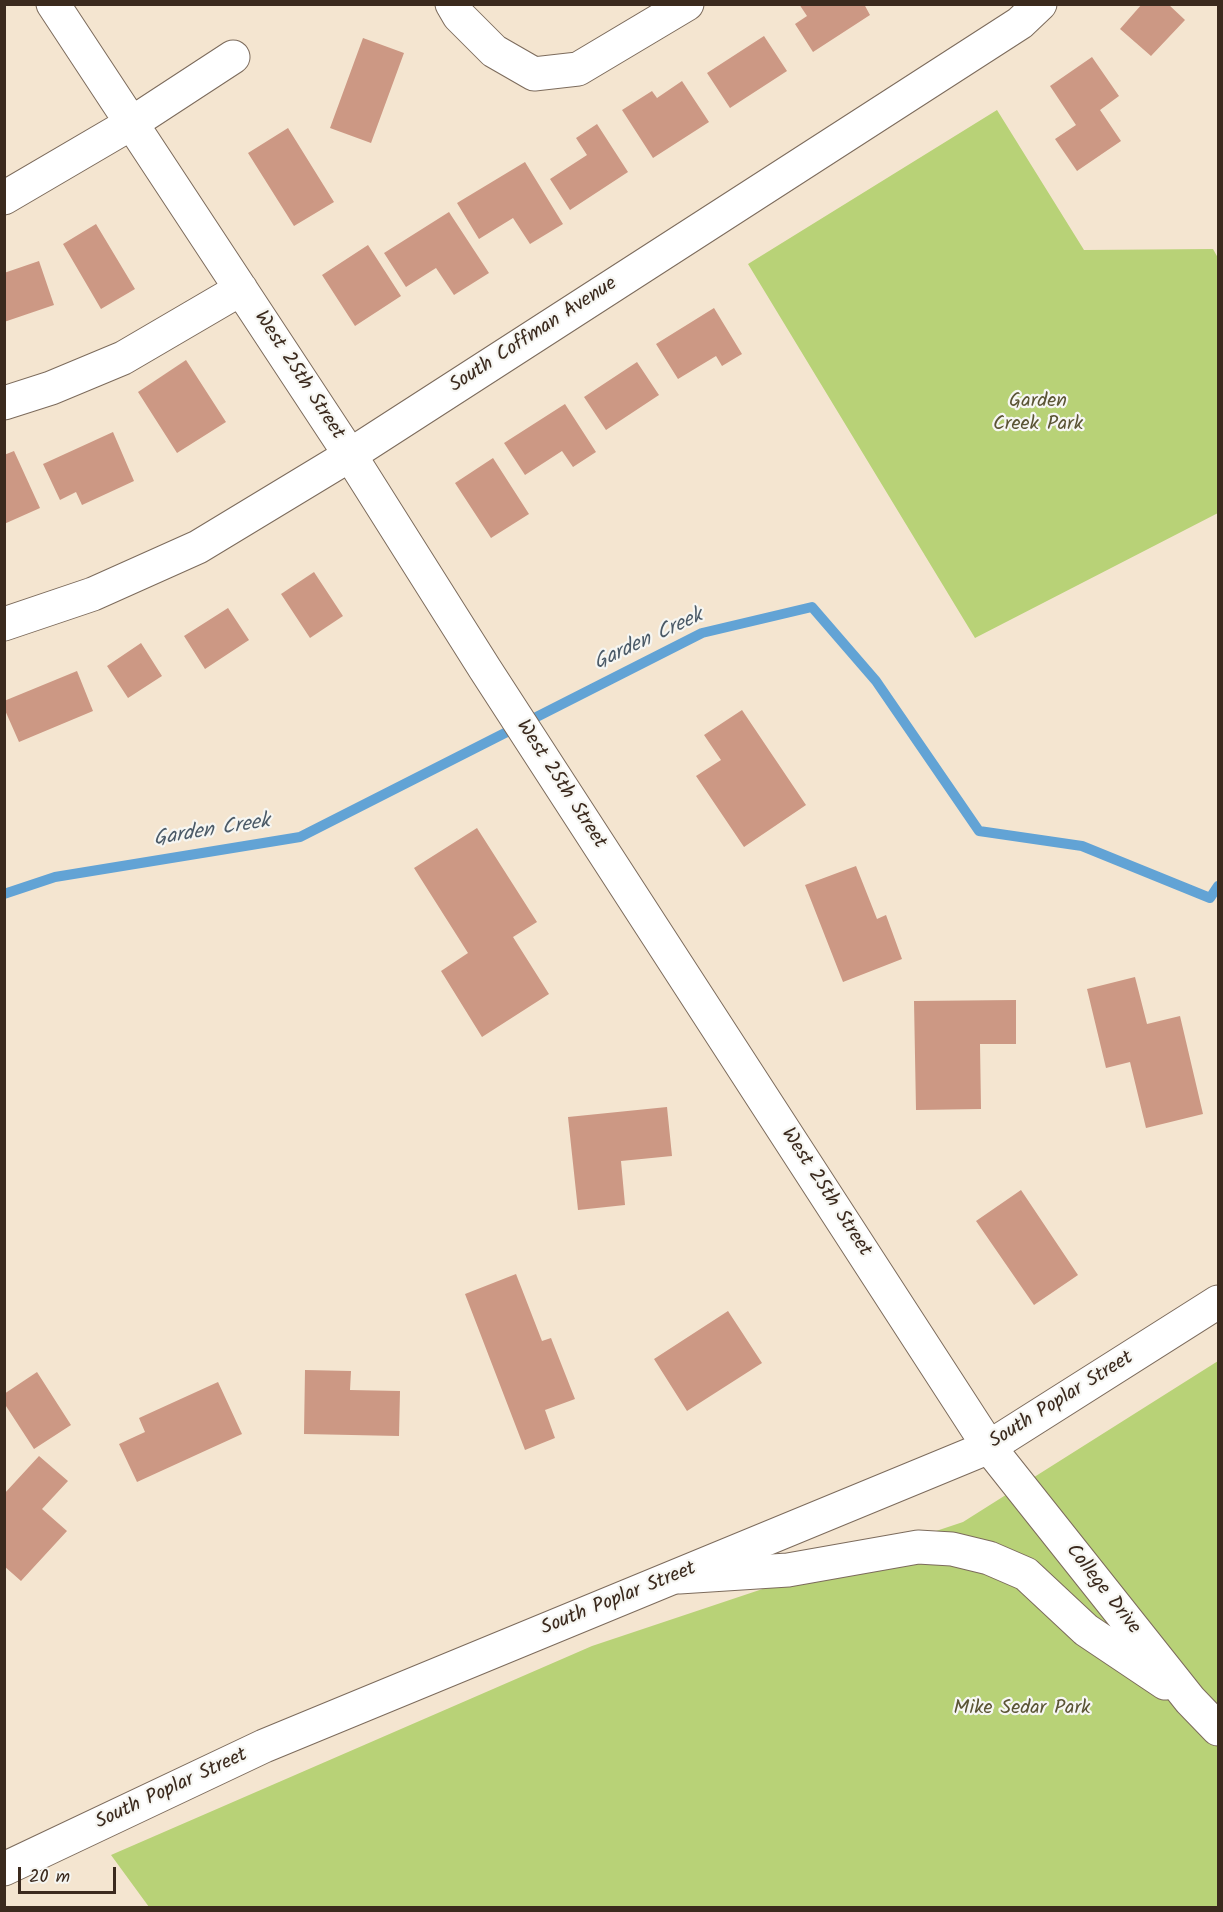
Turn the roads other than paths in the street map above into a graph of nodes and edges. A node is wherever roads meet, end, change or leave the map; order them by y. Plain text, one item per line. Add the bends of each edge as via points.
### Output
1 (53, 4) edge
2 (452, 4) edge
3 (687, 4) edge
4 (1040, 4) edge
5 (233, 57) dead end
6 (132, 123) junction
7 (4, 198) edge
8 (241, 289) junction
9 (4, 403) edge
10 (350, 455) junction
11 (4, 624) edge
12 (1218, 1302) edge
13 (989, 1447) junction
14 (674, 1577) junction
15 (1190, 1700) junction
16 (1218, 1729) edge
17 (4, 1869) edge

1 - 6 street, West 25th Street
2 - 3 street via 494,51 534,74 578,69
4 - 10 street, South Coffman Avenue via 1000,36
5 - 6 street
6 - 7 street
6 - 8 street, West 25th Street
8 - 9 street via 123,358
8 - 10 street, West 25th Street
10 - 11 street, South Coffman Avenue via 198,547 93,594
10 - 13 street, West 25th Street
12 - 13 street, South Poplar Street
13 - 14 street, South Poplar Street
13 - 15 street, College Drive
14 - 15 street via 788,1570 918,1547 952,1549 989,1558 1026,1574 1086,1630
14 - 17 street, South Poplar Street via 264,1746
15 - 16 street, College Drive

